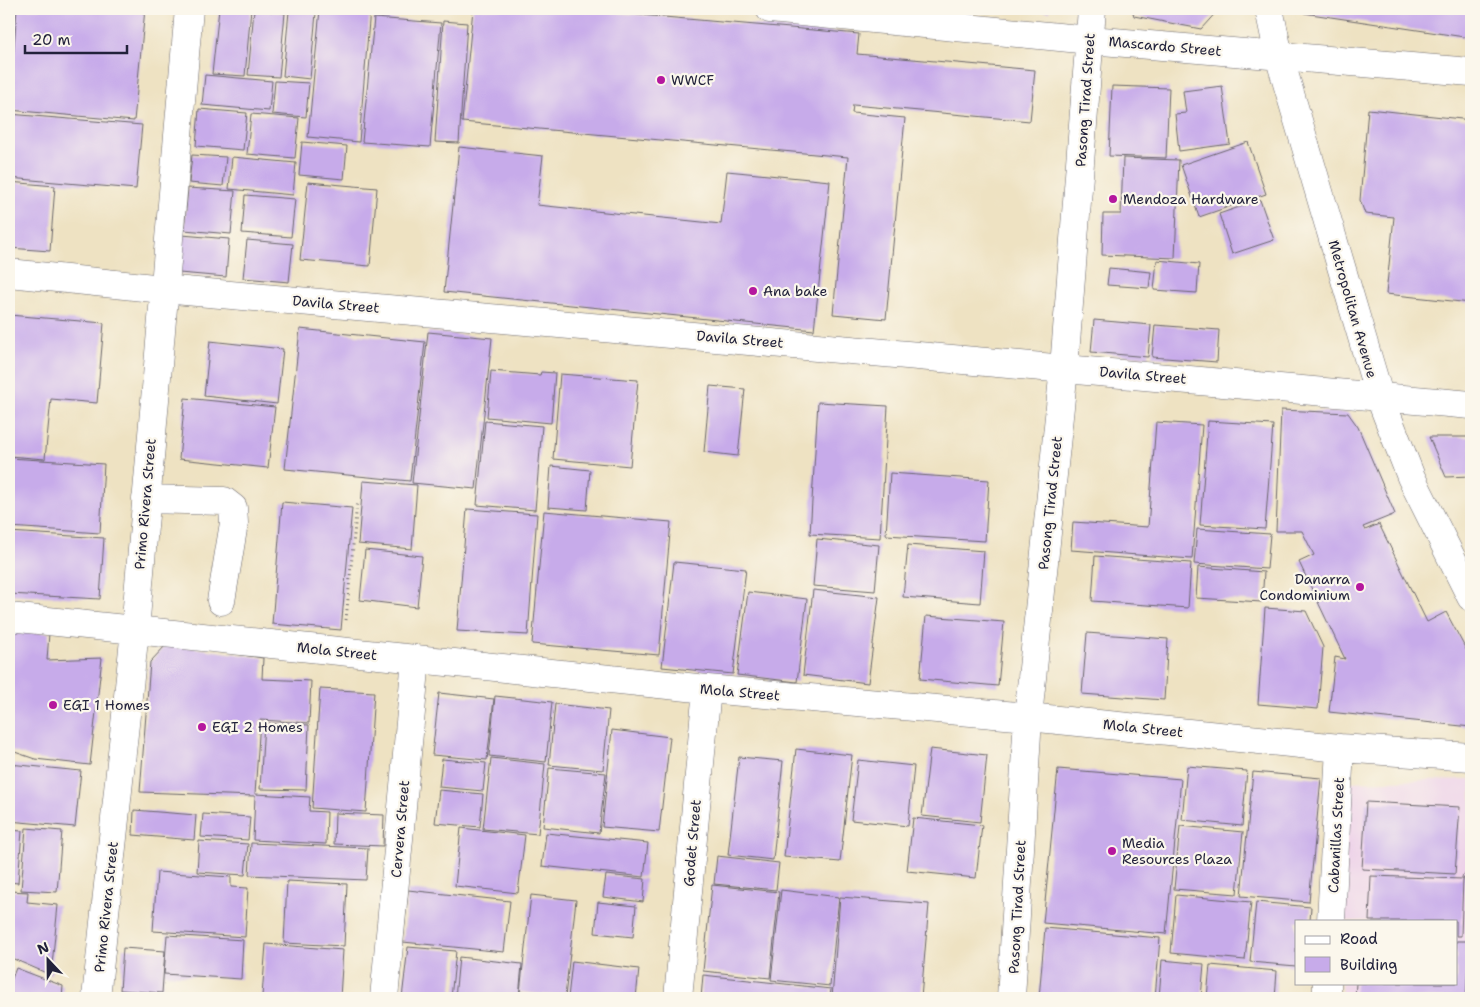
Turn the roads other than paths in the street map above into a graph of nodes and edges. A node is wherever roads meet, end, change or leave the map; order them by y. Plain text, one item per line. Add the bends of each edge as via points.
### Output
1 (189, 9) edge
2 (770, 9) edge
3 (1092, 9) edge
4 (1269, 9) edge
5 (1090, 40) junction
6 (1279, 56) junction
7 (1471, 72) edge
8 (9, 273) edge
9 (163, 289) junction
10 (1064, 368) junction
11 (1378, 395) junction
12 (1471, 404) edge
13 (146, 499) junction
14 (1471, 597) edge
15 (221, 601) dead end
16 (9, 617) edge
17 (134, 630) junction
18 (416, 659) junction
19 (707, 689) junction
20 (1028, 717) junction
21 (1340, 748) junction
22 (1471, 757) edge
23 (1331, 920) edge
24 (1328, 984) edge
25 (96, 998) edge
26 (384, 998) edge
27 (678, 998) edge
28 (1011, 998) edge
29 (1327, 998) edge

1 - 9 street, Primo Rivera Street
2 - 5 street, Mascardo Street
3 - 5 street, Pasong Tirad Street
4 - 6 street, Metropolitan Avenue
5 - 6 street, Mascardo Street
5 - 10 street, Pasong Tirad Street
6 - 7 street, Mascardo Street
6 - 11 street, Metropolitan Avenue
8 - 9 street, Davila Street
9 - 10 street, Davila Street
9 - 13 street, Primo Rivera Street
10 - 11 street, Davila Street
10 - 20 street, Pasong Tirad Street
11 - 12 street, Davila Street
11 - 14 street, Metropolitan Avenue via 1411,477
13 - 15 street via 224,501 233,508 234,523
13 - 17 street, Primo Rivera Street
16 - 17 street, Mola Street
17 - 18 street, Mola Street
17 - 25 street, Primo Rivera Street
18 - 19 street, Mola Street
18 - 26 street, Cervera Street
19 - 20 street, Mola Street
19 - 27 street, Godet Street
20 - 21 street, Mola Street
20 - 28 street, Pasong Tirad Street
21 - 22 street, Mola Street
21 - 23 street, Cabanillas Street
24 - 29 street

